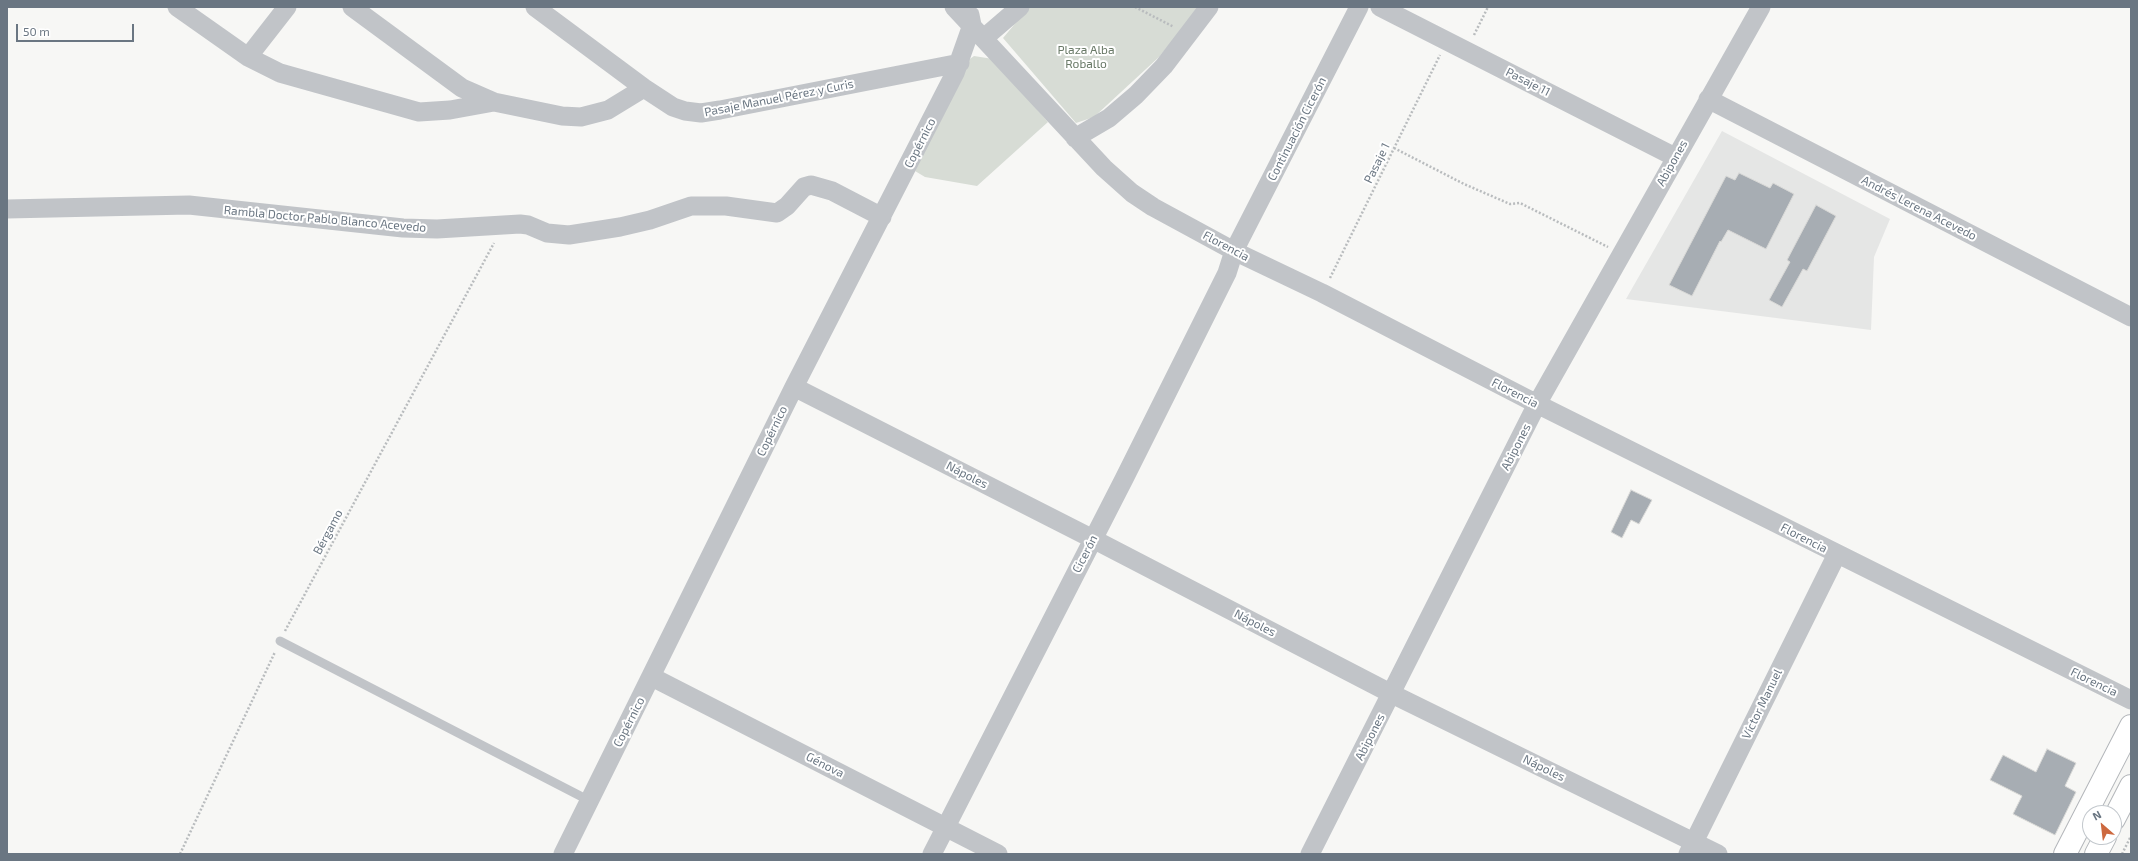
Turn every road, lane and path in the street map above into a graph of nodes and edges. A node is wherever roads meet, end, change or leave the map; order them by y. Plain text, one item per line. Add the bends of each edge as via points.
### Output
1 (177, 7) edge
2 (287, 7) edge
3 (352, 7) edge
4 (535, 7) edge
5 (954, 7) edge
6 (1020, 7) edge
7 (1135, 7) edge
8 (1209, 7) edge
9 (1359, 7) edge
10 (1380, 7) edge
11 (1488, 7) edge
12 (1761, 7) edge
13 (970, 16) edge
14 (1189, 35) junction
15 (984, 38) junction
16 (1448, 40) junction
17 (1466, 50) junction
18 (248, 57) junction
19 (960, 63) junction
20 (644, 88) junction
21 (1708, 99) junction
22 (494, 102) junction
23 (1075, 138) junction
24 (1394, 148) junction
25 (1675, 157) junction
26 (7, 209) edge
27 (882, 217) junction
28 (503, 225) junction
29 (1234, 251) junction
30 (1620, 254) junction
31 (1322, 294) junction
32 (2131, 317) edge
33 (794, 387) junction
34 (1537, 404) junction
35 (1093, 539) junction
36 (1837, 554) junction
37 (280, 641) junction
38 (652, 677) junction
39 (1392, 694) junction
40 (2131, 700) edge
41 (2131, 726) edge
42 (2131, 786) edge
43 (590, 800) junction
44 (2121, 805) edge
45 (945, 827) junction
46 (2131, 836) edge
47 (2101, 845) edge
48 (1691, 848) edge
49 (180, 854) edge
50 (563, 854) edge
51 (932, 854) edge
52 (998, 854) edge
53 (1310, 854) edge
54 (1718, 854) edge
55 (2065, 854) edge
56 (2096, 854) edge
57 (2122, 854) edge

1 - 18 street
2 - 18 street
3 - 22 street via 462,88
4 - 20 street, Pasaje Manuel Pérez y Curis
5 - 13 street, Florencia
6 - 15 street
7 - 14 path
8 - 14 street
9 - 29 street, Continuación Cicerón
10 - 16 street, Pasaje 11
11 - 17 path
12 - 21 street, Abipones
13 - 15 street, Florencia
13 - 19 street, Copérnico
14 - 23 street via 1164,66 1122,108
15 - 23 street, Florencia
16 - 17 street, Pasaje 11
16 - 24 path, Pasaje 1
17 - 25 street, Pasaje 11
18 - 22 street via 280,73 419,112 450,110
19 - 20 street, Pasaje Manuel Pérez y Curis via 701,113 673,107
19 - 27 street, Copérnico
20 - 22 street via 608,110 581,116 562,116
21 - 25 street, Abipones
21 - 32 street, Andrés Lerena Acevedo
23 - 29 street, Florencia via 1132,193
24 - 30 path via 1510,204 1520,202
24 - 31 path, Pasaje 1
25 - 30 street, Abipones
26 - 28 street, Rambla Doctor Pablo Blanco Acevedo via 169,204 403,228 437,229
27 - 28 street, Rambla Doctor Pablo Blanco Acevedo via 832,191 811,185 804,187 777,213 726,206 691,206 627,226 569,235 548,233 528,225
27 - 33 street, Copérnico
28 - 37 path, Bérgamo
29 - 31 street, Florencia
29 - 35 street, Cicerón via 1227,273
30 - 34 street, Abipones
31 - 34 street, Florencia
33 - 35 street, Nápoles
33 - 38 street, Copérnico
34 - 36 street, Florencia
34 - 39 street, Abipones
35 - 39 street, Nápoles
35 - 45 street, Cicerón
36 - 40 street, Florencia
36 - 48 street, Víctor Manuel
37 - 43 lane
37 - 49 path, Bérgamo
38 - 43 street, Copérnico
38 - 45 street, Génova
39 - 48 street, Nápoles
39 - 53 street, Abipones
41 - 55 main road
42 - 44 main road
43 - 50 street, Copérnico
45 - 51 street, Cicerón
45 - 52 street, Génova
46 - 57 path
47 - 56 main road
48 - 54 street, Nápoles

